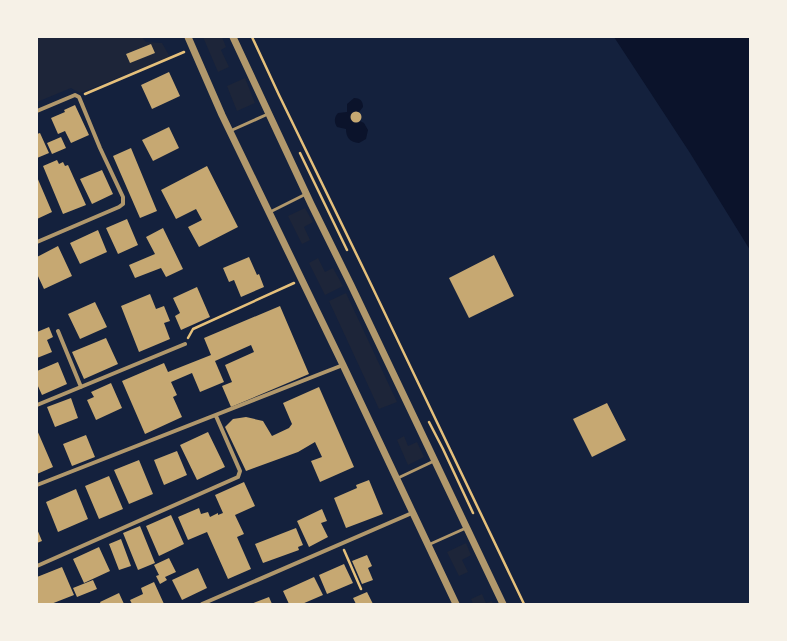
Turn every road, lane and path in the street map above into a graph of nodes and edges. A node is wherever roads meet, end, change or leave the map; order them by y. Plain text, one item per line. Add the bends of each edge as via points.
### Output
1 (188, 37) edge
2 (233, 37) edge
3 (252, 37) edge
4 (193, 48) junction
5 (77, 96) junction
6 (37, 111) edge
7 (268, 114) junction
8 (230, 131) junction
9 (306, 194) junction
10 (268, 213) junction
11 (37, 242) edge
12 (301, 279) junction
13 (58, 331) dead end
14 (185, 344) joint
15 (343, 365) junction
16 (81, 387) junction
17 (37, 405) edge
18 (216, 416) junction
19 (434, 461) junction
20 (396, 479) junction
21 (37, 486) edge
22 (412, 513) junction
23 (466, 528) junction
24 (342, 544) junction
25 (428, 545) junction
26 (37, 566) edge
27 (361, 589) dead end
28 (202, 604) edge
29 (456, 604) edge
30 (503, 604) edge
31 (524, 604) edge

1 - 4 street
2 - 7 street
3 - 31 path
4 - 5 path
4 - 8 street
5 - 6 street
5 - 11 street via 123,197 123,204
7 - 8 lane
7 - 9 street
8 - 10 street
9 - 10 lane
9 - 19 street
10 - 12 street
12 - 14 path via 193,329
12 - 15 street
13 - 16 street
14 - 16 street
15 - 18 street
15 - 20 street
16 - 17 street
18 - 21 street
18 - 26 street via 240,471 238,477
19 - 20 lane
19 - 23 street
20 - 22 street
22 - 24 street
22 - 25 street
23 - 25 lane
23 - 30 street
24 - 27 path
24 - 28 street
25 - 29 street

